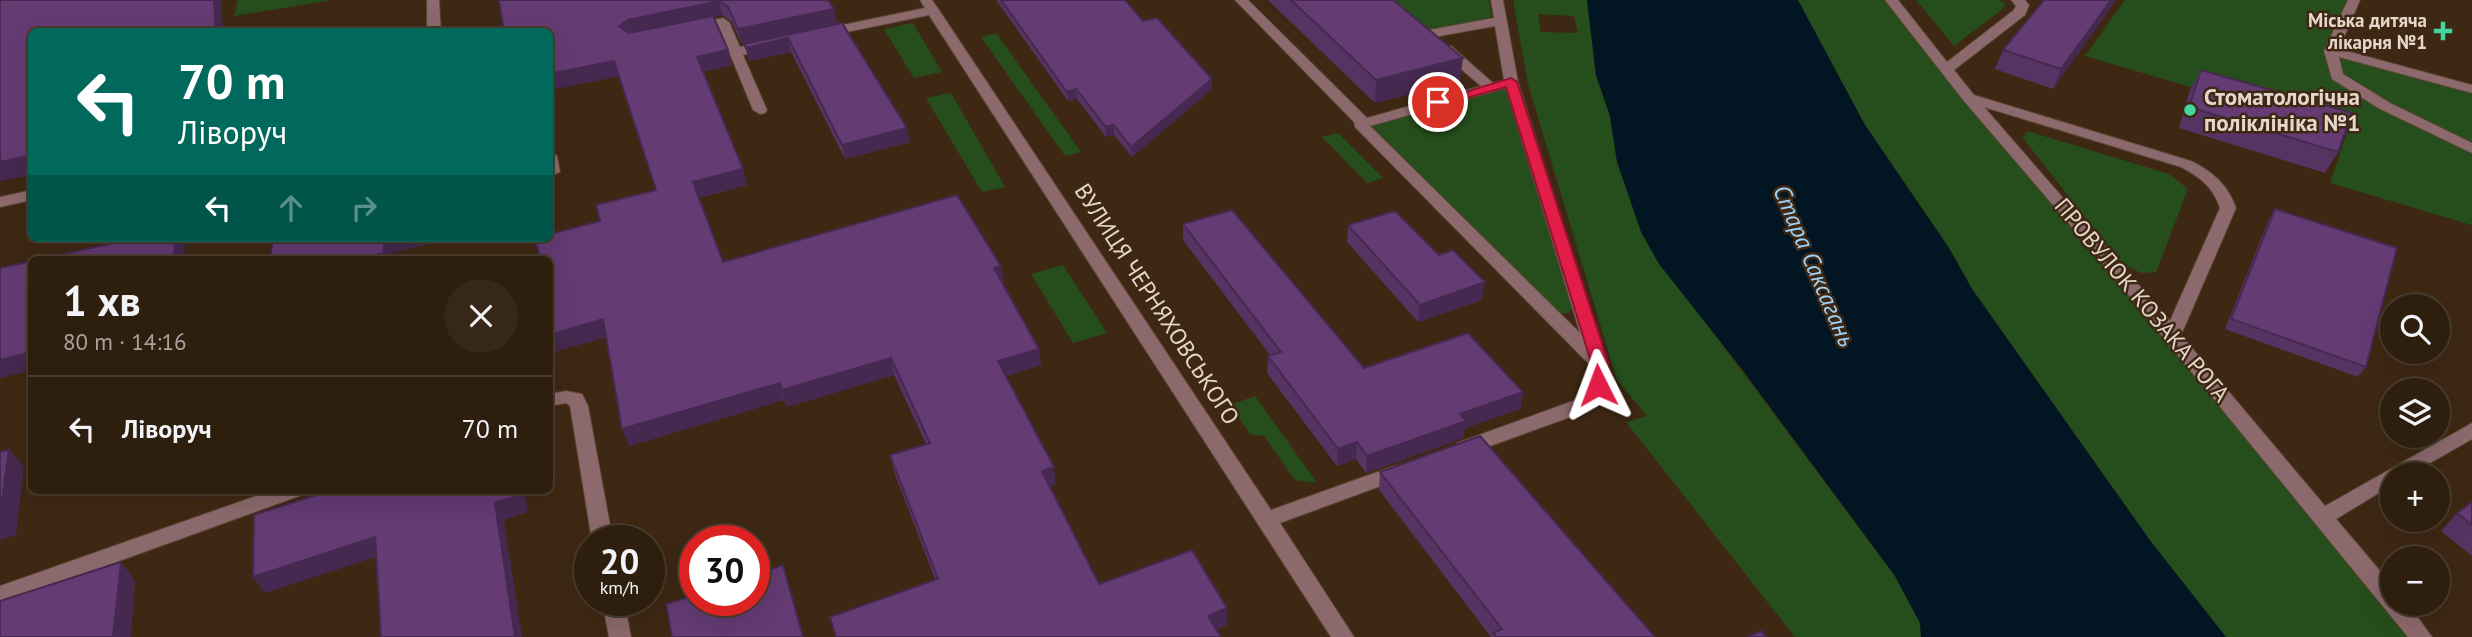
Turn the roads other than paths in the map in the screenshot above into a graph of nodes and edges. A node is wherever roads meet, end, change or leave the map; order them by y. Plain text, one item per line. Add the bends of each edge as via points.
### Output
1 (433, 0) edge
2 (1241, 0) edge
3 (1496, 0) edge
4 (1891, 0) edge
5 (2017, 0) edge
6 (2354, 0) edge
7 (929, 5) edge
8 (1499, 21) junction
9 (434, 28) edge
10 (684, 30) edge
11 (804, 37) edge
12 (778, 43) edge
13 (2331, 51) junction
14 (738, 52) junction
15 (1946, 69) junction
16 (1511, 82) junction
17 (1491, 88) junction
18 (2472, 89) edge
19 (1969, 98) junction
20 (760, 110) dead end
21 (1364, 123) junction
22 (2472, 149) edge
23 (28, 196) edge
24 (0, 202) edge
25 (2172, 337) junction
26 (1601, 365) junction
27 (553, 399) edge
28 (2472, 430) edge
29 (1449, 453) edge
30 (2417, 462) edge
31 (1423, 463) edge
32 (2380, 483) edge
33 (274, 494) edge
34 (2324, 516) junction
35 (1266, 520) junction
36 (600, 525) edge
37 (2380, 585) edge
38 (0, 595) edge
39 (616, 616) edge
40 (2405, 616) edge
41 (620, 637) edge
42 (1343, 637) edge
43 (2421, 637) edge

1 - 9 street
2 - 21 street
3 - 8 street
4 - 15 street, ПРОВУЛОК КОЗАКА РОГА
5 - 15 street via 2023,5 2020,12
6 - 13 street
7 - 11 street
7 - 35 street, ВУЛИЦЯ ЧЕРНЯХОВСЬКОГО
8 - 16 street
8 - 17 street via 1429,34
10 - 14 street via 723,22
12 - 14 street
13 - 18 street
13 - 22 street via 2337,76 2385,106
14 - 20 street
15 - 19 street, ПРОВУЛОК КОЗАКА РОГА
16 - 17 street
16 - 26 street
17 - 21 street
19 - 25 street, ПРОВУЛОК КОЗАКА РОГА
19 - 25 street via 2186,163 2206,174 2224,193 2228,208
21 - 26 street via 1360,124
23 - 24 street
25 - 34 street, ПРОВУЛОК КОЗАКА РОГА
26 - 29 street via 1595,391 1580,406
27 - 36 street via 575,399 579,406
28 - 30 street
31 - 35 street
32 - 34 street
33 - 38 street
34 - 37 street, ПРОВУЛОК КОЗАКА РОГА
35 - 42 street, ВУЛИЦЯ ЧЕРНЯХОВСЬКОГО
39 - 41 street
40 - 43 street, ПРОВУЛОК КОЗАКА РОГА

